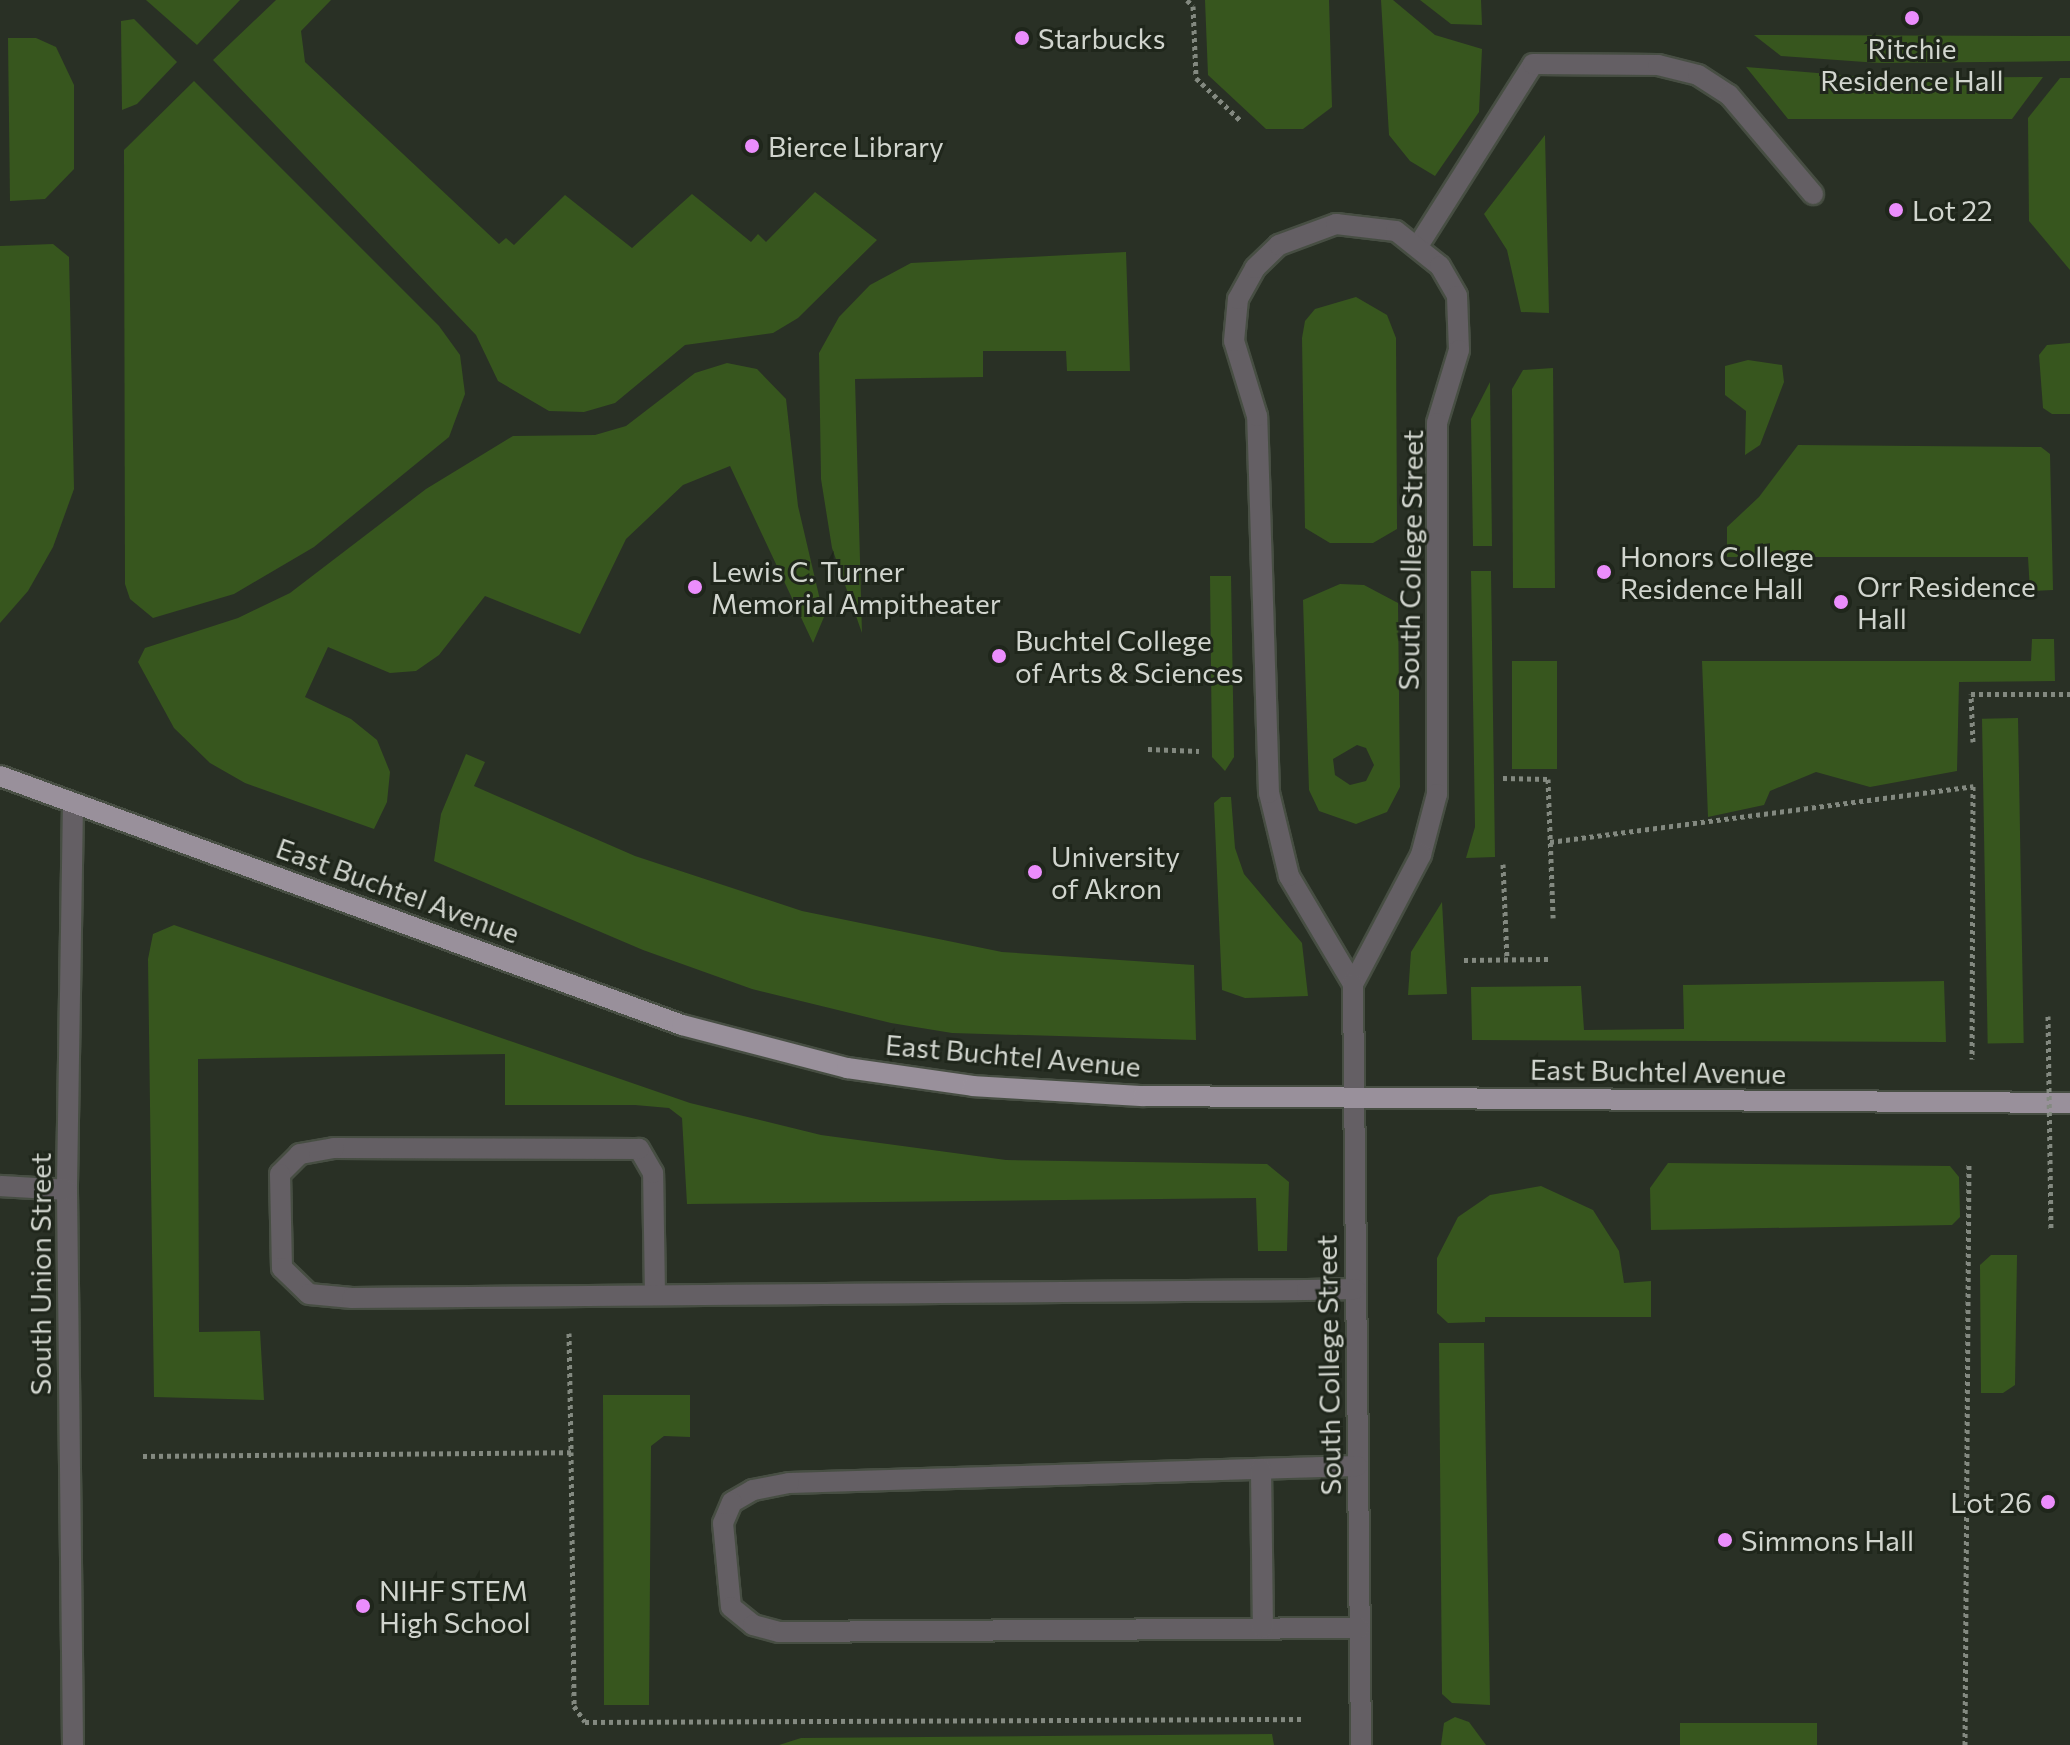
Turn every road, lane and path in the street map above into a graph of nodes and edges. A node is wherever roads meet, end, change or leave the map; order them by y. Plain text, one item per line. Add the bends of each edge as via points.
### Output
1 (1187, 0) edge
2 (1240, 120) dead end
3 (1813, 194) dead end
4 (1418, 246) junction
5 (2070, 694) edge
6 (1973, 742) dead end
7 (1148, 749) dead end
8 (1199, 751) dead end
9 (0, 776) edge
10 (1503, 778) dead end
11 (73, 803) junction
12 (1550, 842) junction
13 (1503, 864) dead end
14 (1553, 918) dead end
15 (1507, 959) junction
16 (1548, 959) dead end
17 (1464, 960) dead end
18 (1353, 984) junction
19 (2048, 1016) dead end
20 (1972, 1059) dead end
21 (1351, 1093) junction
22 (2070, 1103) edge
23 (1969, 1163) dead end
24 (0, 1186) edge
25 (67, 1190) junction
26 (2051, 1231) dead end
27 (1355, 1289) junction
28 (655, 1295) junction
29 (569, 1329) dead end
30 (571, 1452) dead end
31 (1357, 1466) junction
32 (1261, 1469) junction
33 (1263, 1628) junction
34 (1359, 1628) junction
35 (73, 1745) edge
36 (1361, 1745) edge
37 (1965, 1745) edge

1 - 2 path via 1193,6 1196,78
3 - 4 street via 1729,95 1698,75 1658,65 1533,64
4 - 18 street, South College Street via 1440,266 1457,296 1458,323 1453,385 1437,423 1437,794 1421,855
4 - 18 street, South College Street via 1370,225 1303,232 1255,268 1238,299 1234,341 1257,416 1269,793 1289,876
5 - 6 path via 1971,694
7 - 8 path
9 - 11 main road, East Buchtel Avenue
10 - 12 path via 1548,779
11 - 21 main road, East Buchtel Avenue via 682,1025 847,1068 973,1086 1143,1096
11 - 25 street, South Union Street
12 - 14 path
12 - 20 path via 1973,786
13 - 15 path
15 - 16 path
15 - 17 path
18 - 21 street, South College Street
19 - 26 path, bridge
21 - 22 main road, East Buchtel Avenue
21 - 27 street, South College Street
23 - 37 path
24 - 25 street
25 - 35 street, South Union Street
27 - 28 street
27 - 31 street, South College Street
28 - 28 street via 309,1294 282,1268 280,1174 300,1154 334,1148 639,1149 653,1173
29 - 30 path
31 - 32 street
31 - 34 street, South College Street
32 - 33 street
32 - 33 street via 789,1483 753,1490 732,1502 723,1523 731,1607 753,1625 779,1632
33 - 34 street
34 - 36 street, South College Street

